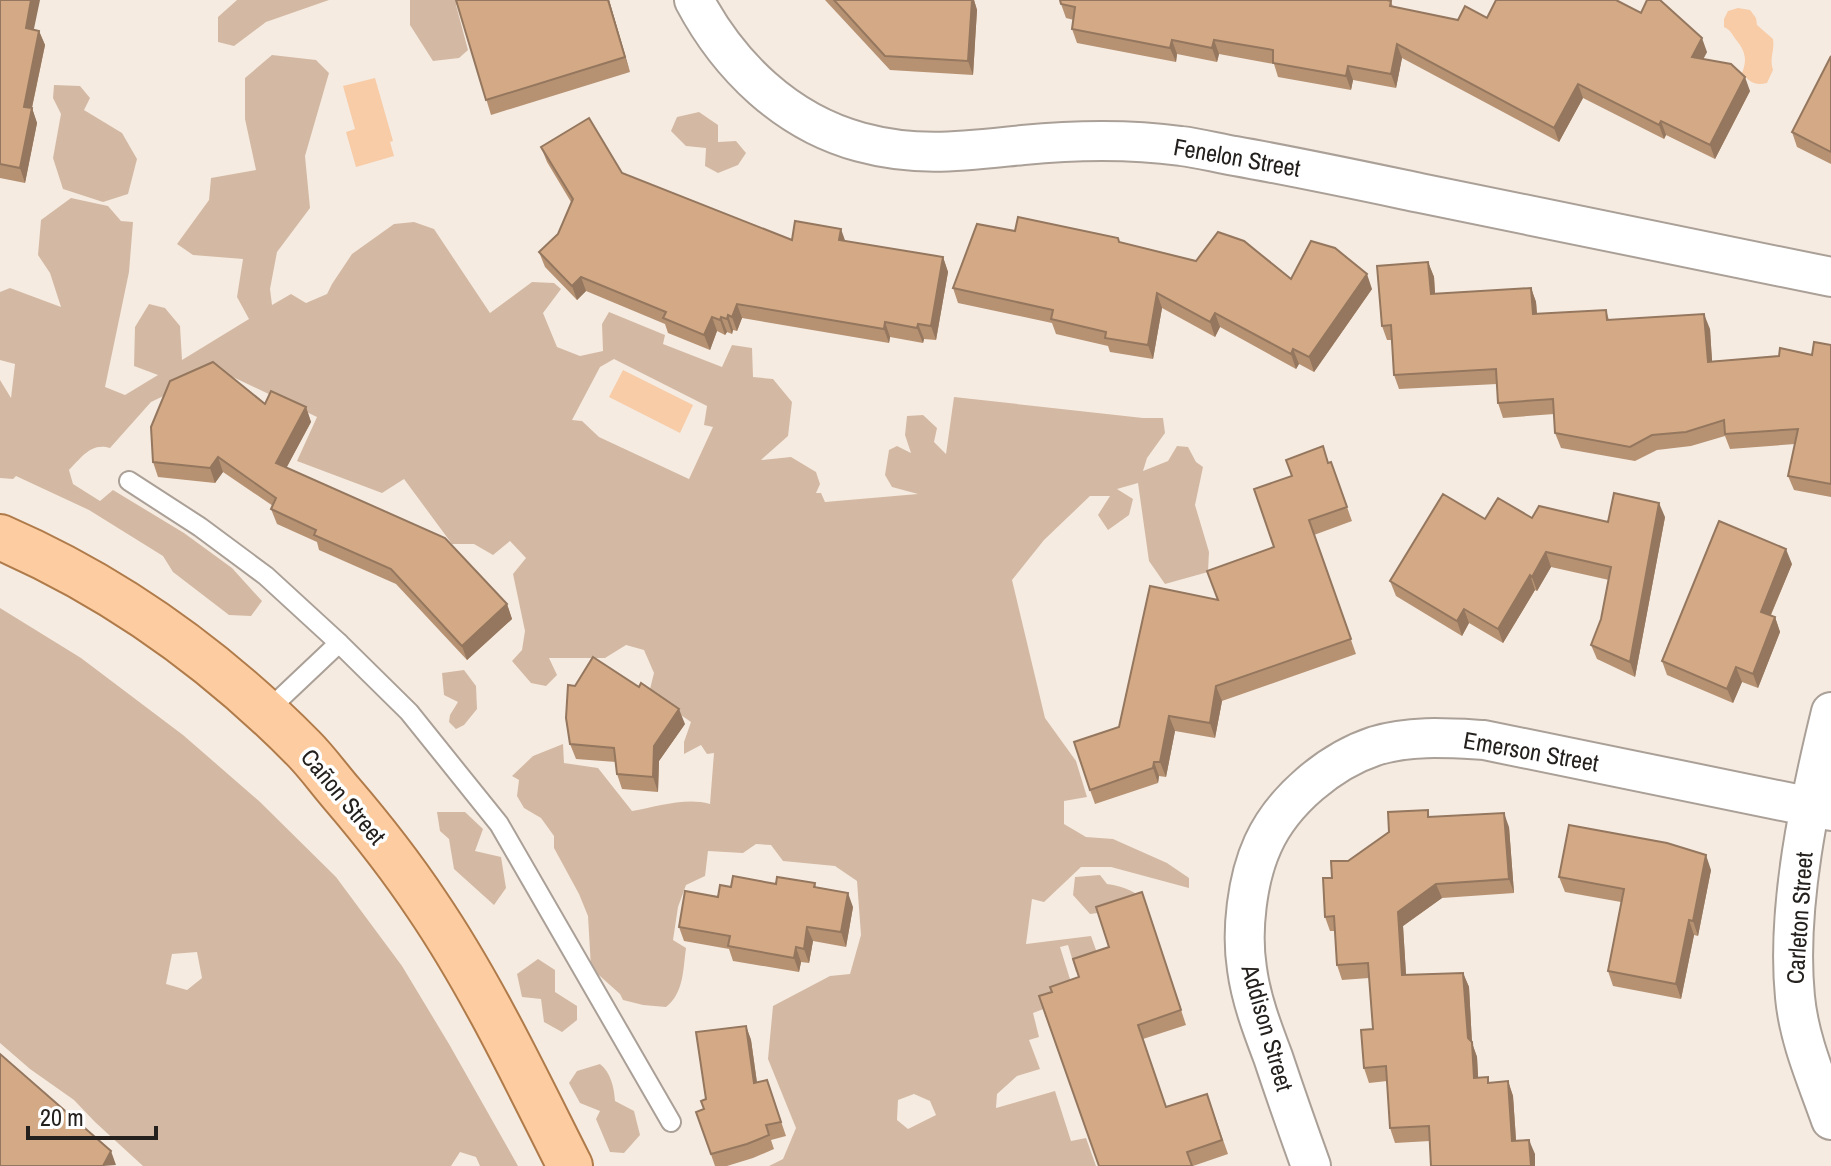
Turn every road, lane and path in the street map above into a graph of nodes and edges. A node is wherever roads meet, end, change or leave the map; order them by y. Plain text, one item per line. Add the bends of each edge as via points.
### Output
1 (694, 0) edge
2 (1831, 277) edge
3 (129, 481) dead end
4 (0, 537) edge
5 (339, 643) junction
6 (266, 712) junction
7 (1831, 712) edge
8 (1821, 808) edge
9 (1264, 840) joint
10 (1831, 1120) edge
11 (671, 1122) dead end
12 (570, 1166) edge
13 (1311, 1166) edge

1 - 2 street, Fenelon Street via 730,56 772,97 816,125 858,142 928,153 1104,141 1180,146
3 - 5 lane via 266,576
4 - 6 main road, Cañon Street via 144,616
5 - 6 lane
5 - 11 lane via 409,712 499,824
6 - 12 main road, Cañon Street via 360,815 427,905
7 - 8 street, Carleton Street
8 - 9 street, Emerson Street via 1484,740 1429,737 1376,746 1342,762 1310,783
8 - 10 street, Carleton Street via 1798,886 1793,955 1804,1043
9 - 13 street, Addison Street via 1247,906 1246,966

